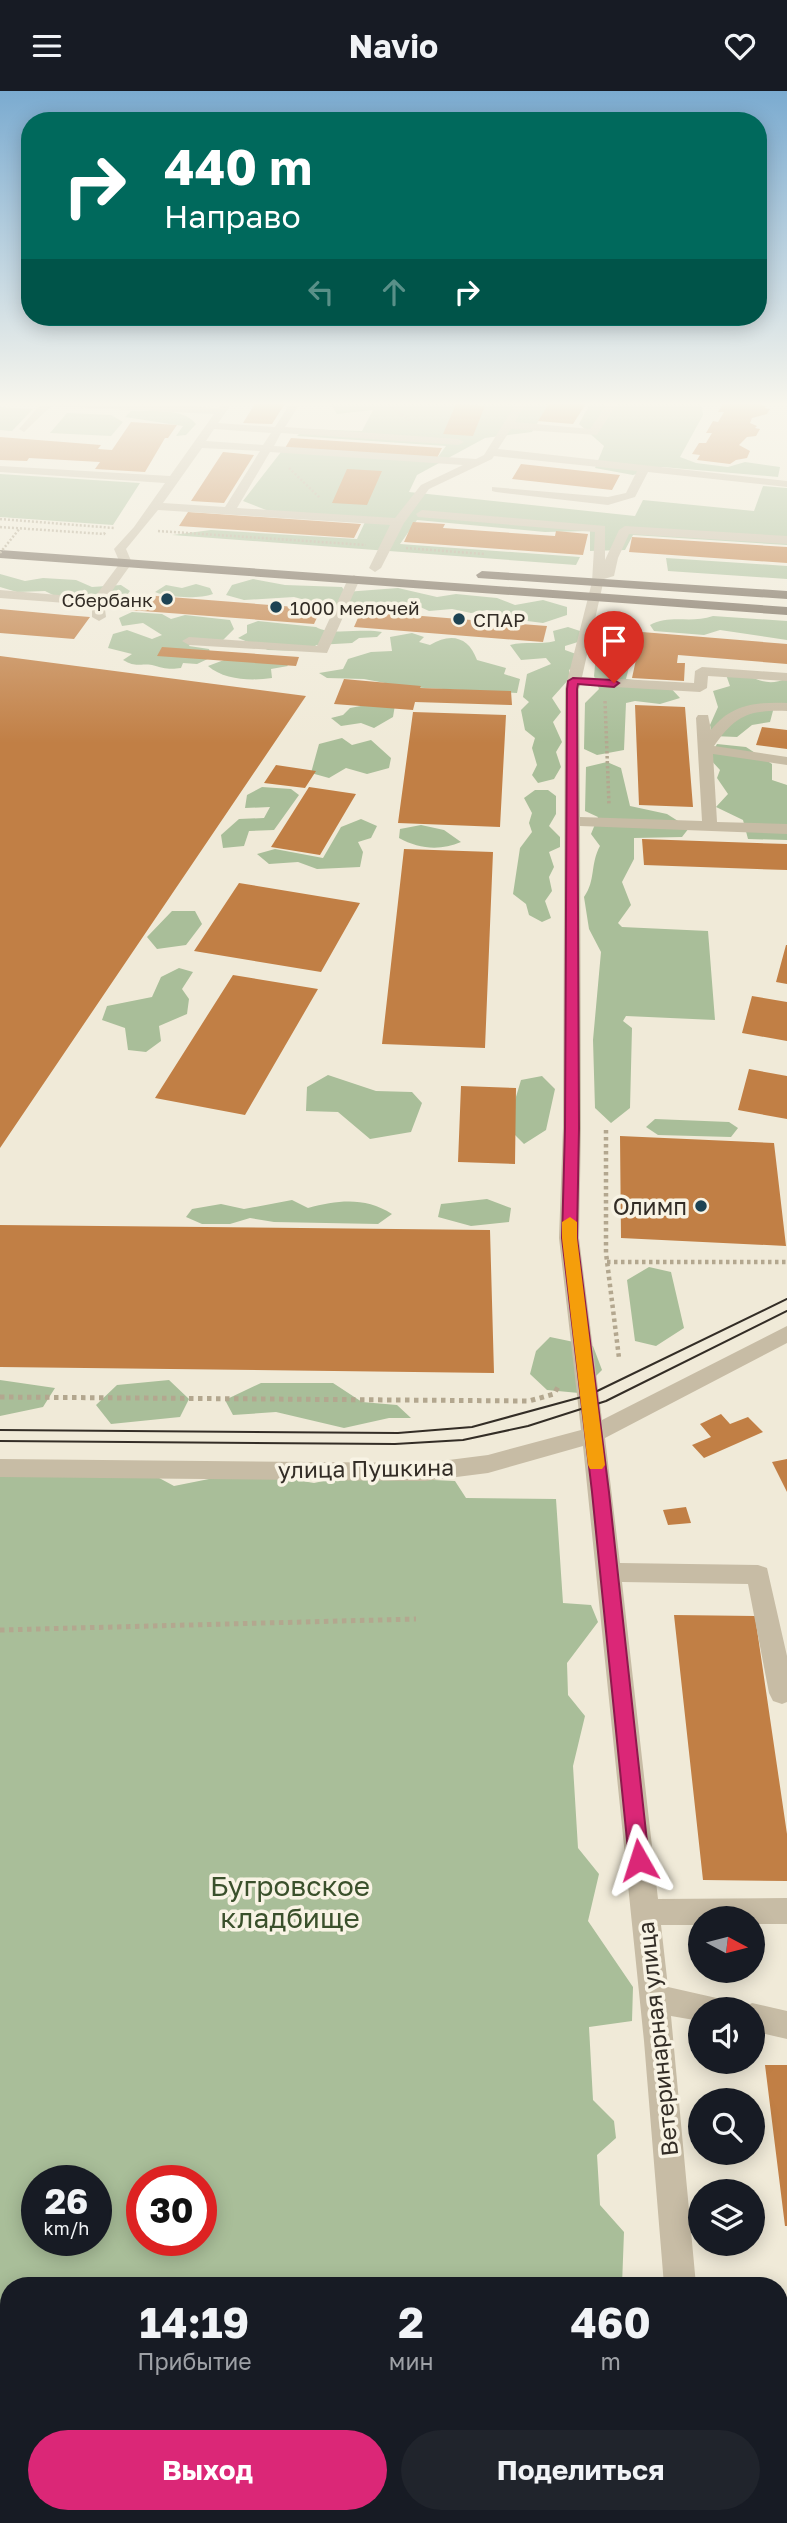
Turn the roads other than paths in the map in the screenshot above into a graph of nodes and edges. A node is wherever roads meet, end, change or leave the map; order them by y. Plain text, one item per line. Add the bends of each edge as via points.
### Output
1 (148, 515) edge
2 (307, 515) edge
3 (402, 515) edge
4 (440, 515) edge
5 (397, 522) junction
6 (787, 540) edge
7 (13, 541) dead end
8 (120, 549) junction
9 (0, 553) edge
10 (126, 563) junction
11 (375, 568) junction
12 (354, 579) junction
13 (600, 587) junction
14 (0, 594) edge
15 (787, 595) edge
16 (98, 602) junction
17 (787, 611) edge
18 (99, 617) dead end
19 (190, 641) dead end
20 (787, 677) edge
21 (573, 681) junction
22 (787, 708) edge
23 (702, 718) dead end
24 (705, 750) junction
25 (787, 761) edge
26 (572, 821) junction
27 (710, 827) junction
28 (787, 829) edge
29 (787, 1334) edge
30 (592, 1435) junction
31 (0, 1468) edge
32 (609, 1572) junction
33 (782, 1693) dead end
34 (787, 1911) edge
35 (645, 1912) junction
36 (654, 1999) junction
37 (688, 2005) edge
38 (765, 2020) edge
39 (787, 2025) edge
40 (681, 2277) edge

1 - 8 street
2 - 5 street
3 - 5 street
4 - 13 street via 601,529
5 - 11 street
6 - 13 street via 625,530
7 - 8 main road
8 - 10 street
8 - 11 main road
9 - 10 main road
10 - 12 main road
10 - 16 street
11 - 13 main road
12 - 13 main road
12 - 19 street via 322,650
13 - 15 main road
13 - 17 main road
13 - 21 street, Ветеринарная улица
14 - 16 street
16 - 18 street
20 - 21 street via 702,671 701,688
21 - 26 street, Ветеринарная улица
22 - 24 street via 741,709 720,726
23 - 24 street
24 - 25 street
24 - 27 street
26 - 27 street
26 - 30 street, Ветеринарная улица via 569,1238
27 - 28 street
29 - 30 street, улица Пушкина
30 - 31 street, улица Пушкина via 488,1464 425,1472
30 - 32 street, Ветеринарная улица
32 - 33 street via 758,1575
32 - 35 street, Ветеринарная улица
34 - 35 street
35 - 36 street, Ветеринарная улица
36 - 37 street
36 - 40 street, Ветеринарная улица via 683,2202
38 - 39 street

